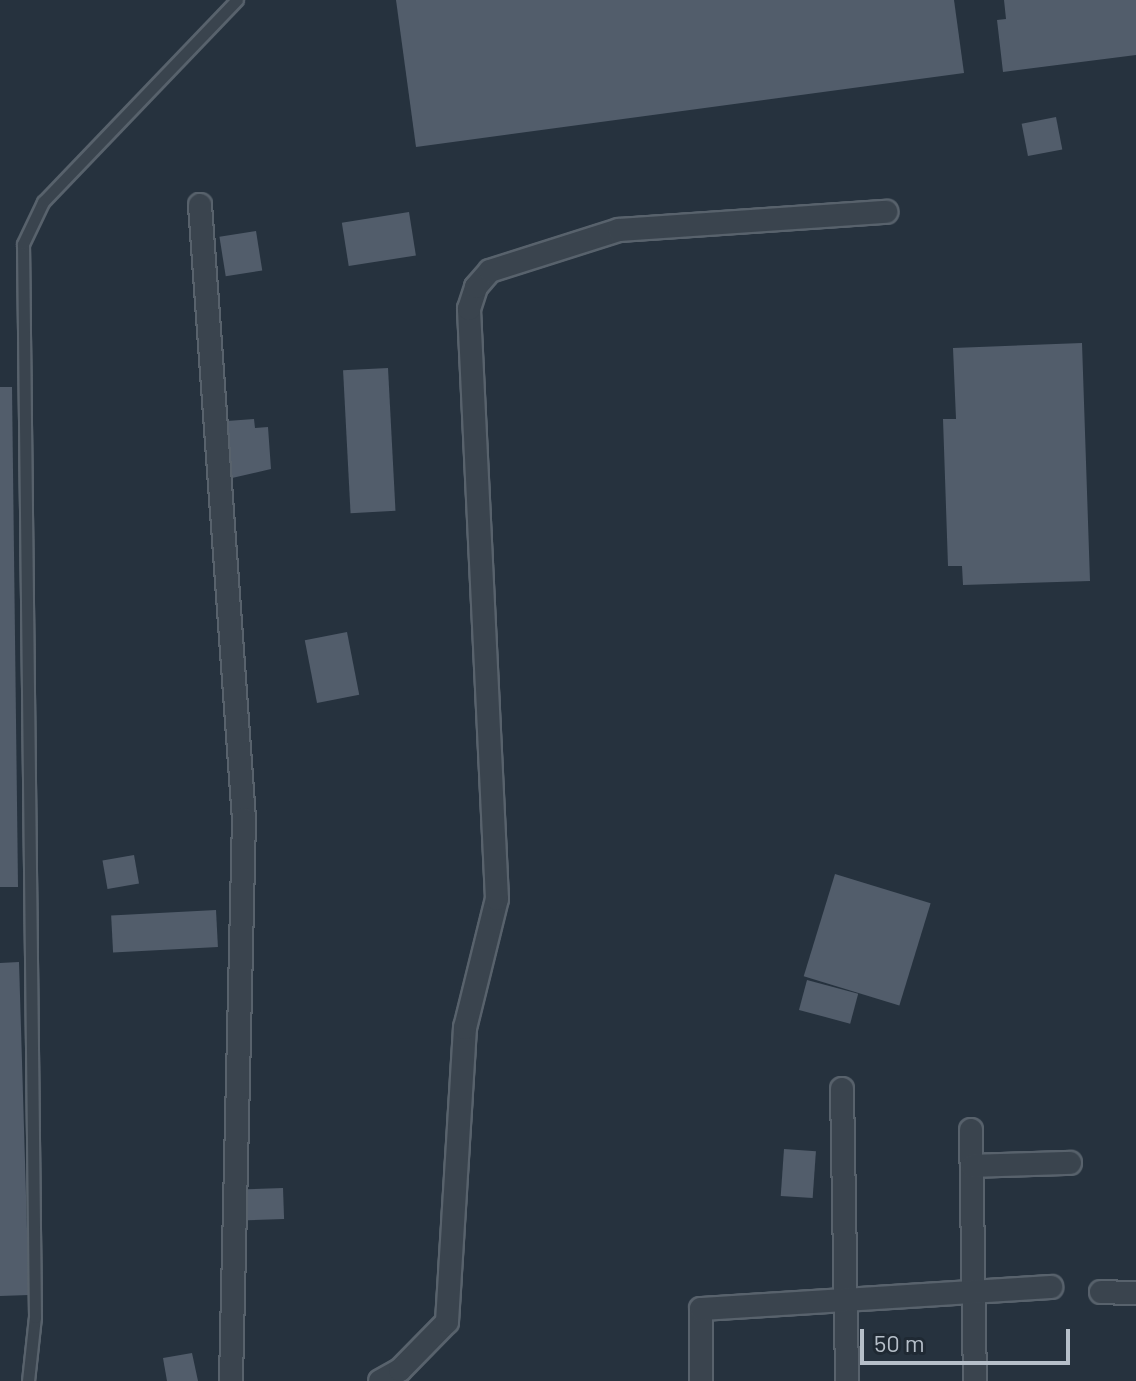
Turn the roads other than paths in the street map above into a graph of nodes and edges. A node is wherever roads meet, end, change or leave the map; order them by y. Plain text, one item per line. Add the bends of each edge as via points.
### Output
1 (237, 0) edge
2 (200, 205) dead end
3 (886, 212) dead end
4 (842, 1089) dead end
5 (971, 1130) dead end
6 (1070, 1163) dead end
7 (972, 1166) junction
8 (1051, 1287) dead end
9 (975, 1292) junction
10 (1101, 1292) dead end
11 (1136, 1293) edge
12 (848, 1300) junction
13 (28, 1381) edge
14 (231, 1381) edge
15 (380, 1381) edge
16 (701, 1381) edge
17 (847, 1381) edge
18 (975, 1381) edge

1 - 13 lane via 43,202 23,244 35,1317
2 - 14 street via 244,819
3 - 15 street via 619,230 490,271 476,287 469,309 497,899 465,1028 447,1322 400,1370
4 - 12 street
5 - 7 street
6 - 7 street
7 - 9 street
8 - 9 street
9 - 12 street
9 - 18 street
10 - 11 street
12 - 16 street via 701,1309
12 - 17 street

